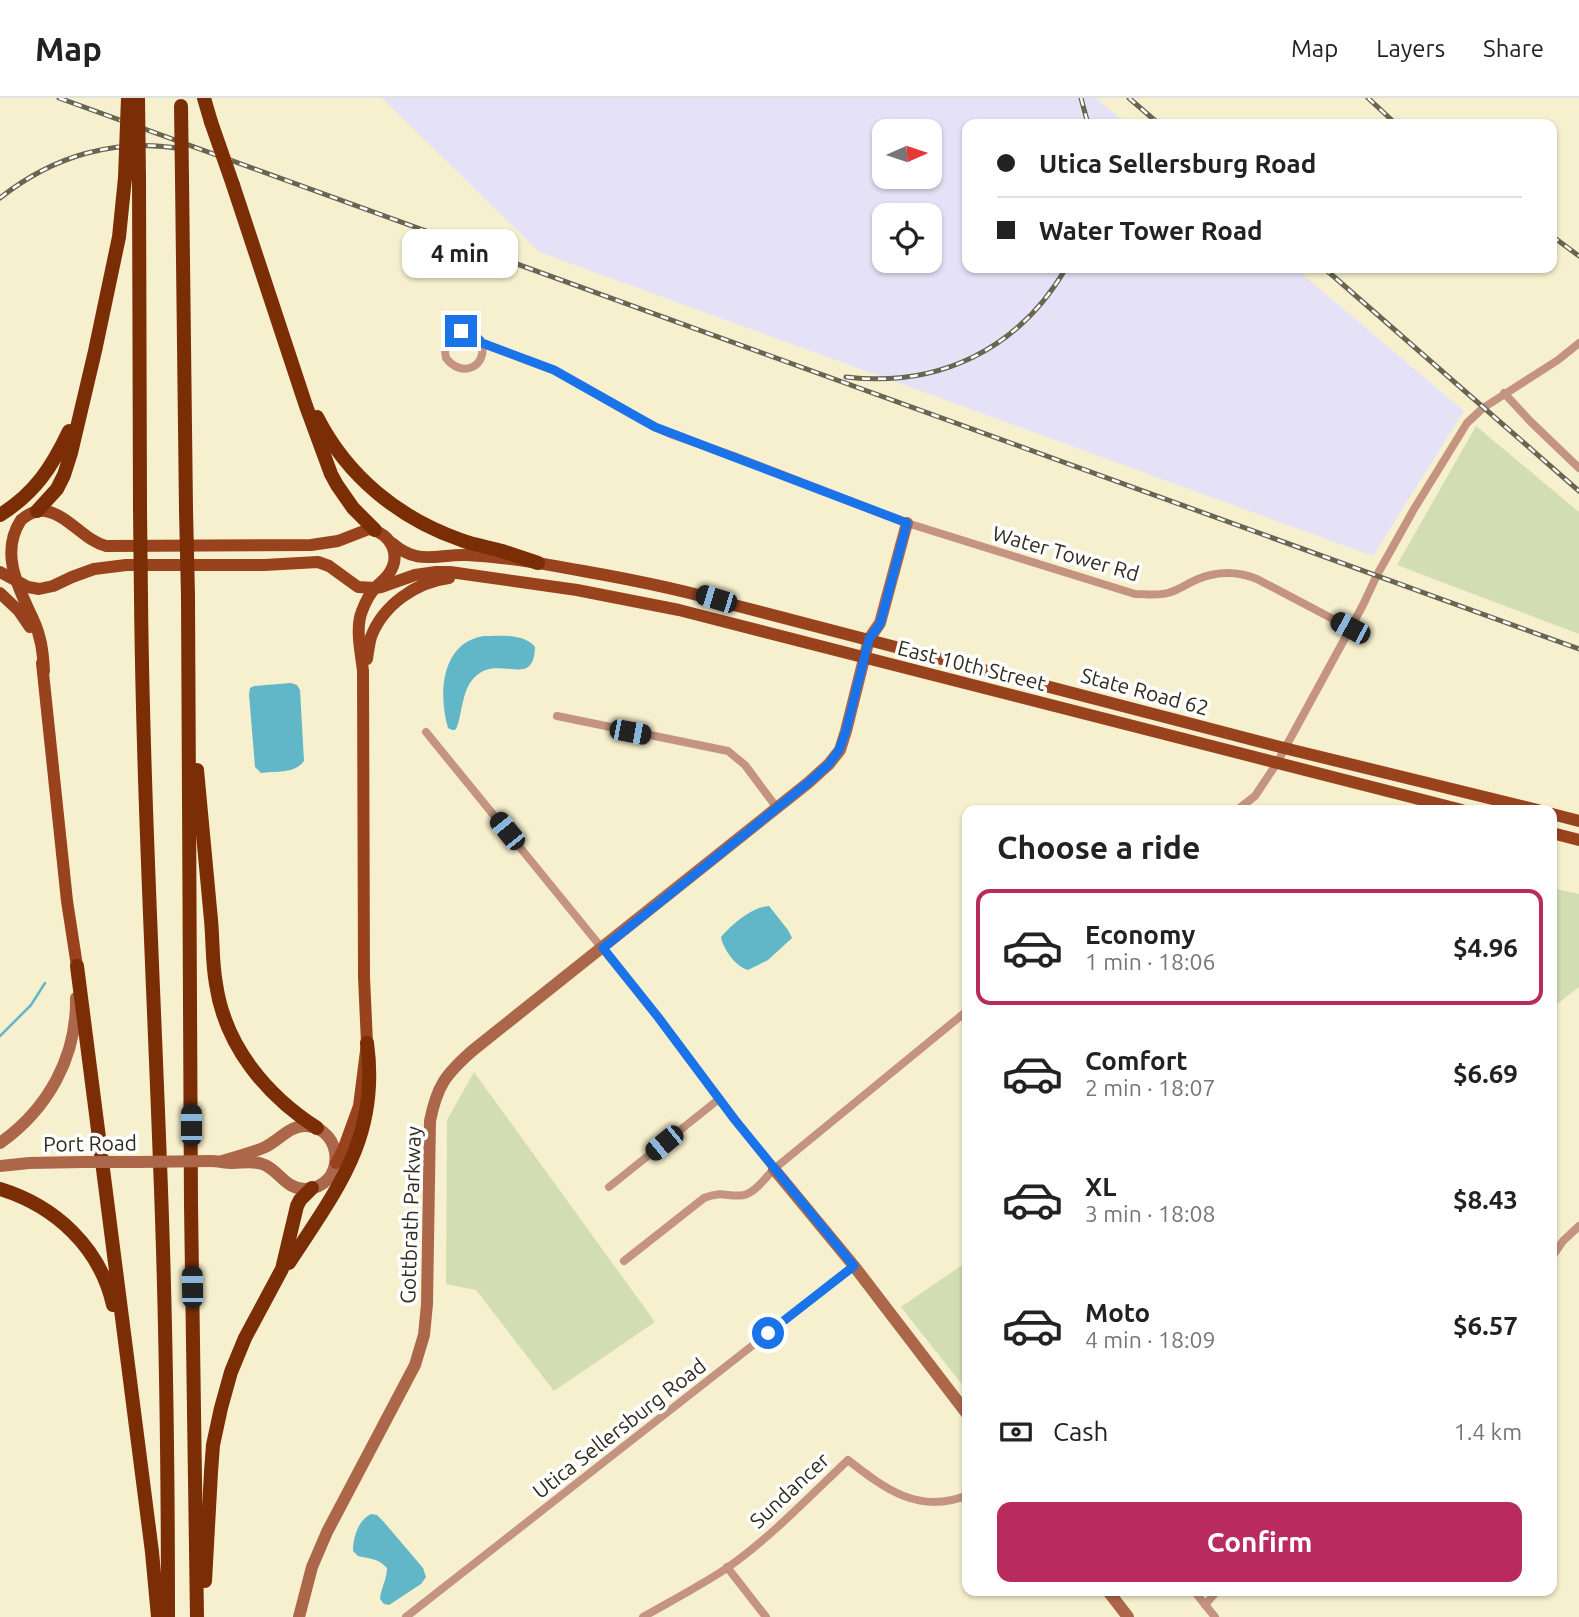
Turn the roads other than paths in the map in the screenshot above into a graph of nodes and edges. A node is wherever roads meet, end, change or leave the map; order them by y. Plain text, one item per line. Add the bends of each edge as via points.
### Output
1 (128, 98) edge
2 (138, 98) edge
3 (204, 98) edge
4 (181, 102) edge
5 (132, 177) junction
6 (482, 343) junction
7 (1579, 343) edge
8 (288, 350) junction
9 (1504, 393) junction
10 (80, 411) junction
11 (1579, 468) edge
12 (37, 511) junction
13 (0, 515) edge
14 (17, 523) junction
15 (907, 523) junction
16 (0, 528) edge
17 (375, 530) junction
18 (391, 543) junction
19 (538, 563) junction
20 (5, 574) edge
21 (474, 575) junction
22 (381, 587) junction
23 (0, 593) edge
24 (1350, 628) junction
25 (869, 639) junction
26 (865, 658) junction
27 (44, 671) junction
28 (363, 671) junction
29 (189, 700) junction
30 (557, 716) dead end
31 (426, 732) dead end
32 (1284, 748) junction
33 (1277, 763) junction
34 (1243, 805) edge
35 (1442, 805) edge
36 (1518, 805) edge
37 (777, 808) junction
38 (1557, 815) edge
39 (1579, 821) edge
40 (1557, 834) edge
41 (1579, 840) edge
42 (603, 948) junction
43 (77, 966) junction
44 (962, 1015) edge
45 (367, 1043) junction
46 (719, 1099) junction
47 (317, 1128) junction
48 (0, 1143) edge
49 (216, 1161) junction
50 (336, 1163) junction
51 (0, 1166) edge
52 (774, 1169) junction
53 (609, 1187) dead end
54 (312, 1188) junction
55 (0, 1189) edge
56 (1579, 1226) edge
57 (1557, 1250) edge
58 (624, 1261) dead end
59 (854, 1266) junction
60 (282, 1269) junction
61 (125, 1341) junction
62 (962, 1407) edge
63 (962, 1497) edge
64 (727, 1567) junction
65 (1112, 1596) edge
66 (1198, 1596) edge
67 (1213, 1596) edge
68 (1205, 1605) junction
69 (158, 1617) edge
70 (168, 1617) edge
71 (197, 1617) edge
72 (203, 1617) edge
73 (299, 1617) edge
74 (406, 1617) edge
75 (643, 1617) edge
76 (766, 1617) edge
77 (1128, 1617) edge
78 (1215, 1617) edge

1 - 5 highway, bridge
2 - 5 highway, bridge
3 - 8 highway, bridge
4 - 29 highway, bridge
5 - 10 highway
5 - 70 highway, bridge via 142,714 167,1393
6 - 6 street via 481,359 471,368 456,368 446,358 445,345 453,334 469,332
6 - 15 street, Water Tower Rd via 554,370 655,427
7 - 9 street
8 - 17 highway via 337,485
8 - 19 highway via 329,439 380,495 445,534
9 - 11 street
9 - 24 street via 1460,432
10 - 12 highway via 61,482
10 - 13 highway via 47,471
12 - 14 main road
12 - 17 main road via 51,513 106,545 311,545
14 - 16 main road
14 - 20 main road via 2,550
15 - 24 street, Water Tower Rd via 1135,594 1168,593 1215,574 1246,575
15 - 25 street, Gottbrath Parkway via 880,624
17 - 18 main road
18 - 19 main road via 405,554 419,557 470,555
18 - 22 main road via 392,567
19 - 25 main road, State Road 62 via 698,593
20 - 22 main road via 39,589 113,565 314,562 329,566 358,587
20 - 27 main road via 40,637
21 - 22 main road, East 10th Street via 436,572
21 - 26 main road, East 10th Street via 678,610
21 - 28 main road via 428,583 400,599 371,637
22 - 28 main road via 360,616
23 - 27 main road via 28,624
24 - 32 street
25 - 26 street, Gottbrath Parkway
25 - 32 main road, State Road 62
26 - 33 main road, East 10th Street
26 - 37 street, Gottbrath Parkway via 839,750
27 - 43 main road
28 - 45 main road
29 - 47 highway via 220,1003 236,1043 257,1077 281,1102
29 - 71 highway
30 - 37 street via 728,751 745,765
31 - 42 street
32 - 33 street
32 - 36 main road, State Road 62
33 - 34 street
33 - 35 main road, East 10th Street
37 - 42 street, Gottbrath Parkway
38 - 39 main road
40 - 41 main road
42 - 46 street
42 - 73 street, Gottbrath Parkway via 472,1051 443,1080 430,1121 424,1335 415,1365 320,1548
43 - 48 street via 75,1030 59,1077 32,1116
43 - 61 highway
44 - 52 street
45 - 50 main road via 359,1106
45 - 60 highway via 369,1096 359,1141 337,1189
46 - 52 street
46 - 53 street
47 - 49 street via 296,1127 261,1149
47 - 50 street via 333,1143
49 - 51 street, Port Road, bridge
49 - 54 street via 264,1164 292,1186
50 - 54 street via 328,1180
52 - 58 street via 747,1194 720,1193 704,1199
52 - 59 street
54 - 60 highway via 297,1206
55 - 61 highway via 49,1211 78,1238 103,1273
56 - 57 street
59 - 62 street
59 - 74 street, Utica Sellersburg Road
60 - 72 highway via 245,1338 220,1408 211,1472
61 - 69 highway
63 - 64 street, Sundancer via 933,1502 905,1498 848,1460
64 - 75 street, Sundancer
64 - 76 street
65 - 77 street
66 - 68 street
67 - 68 street
68 - 78 street

